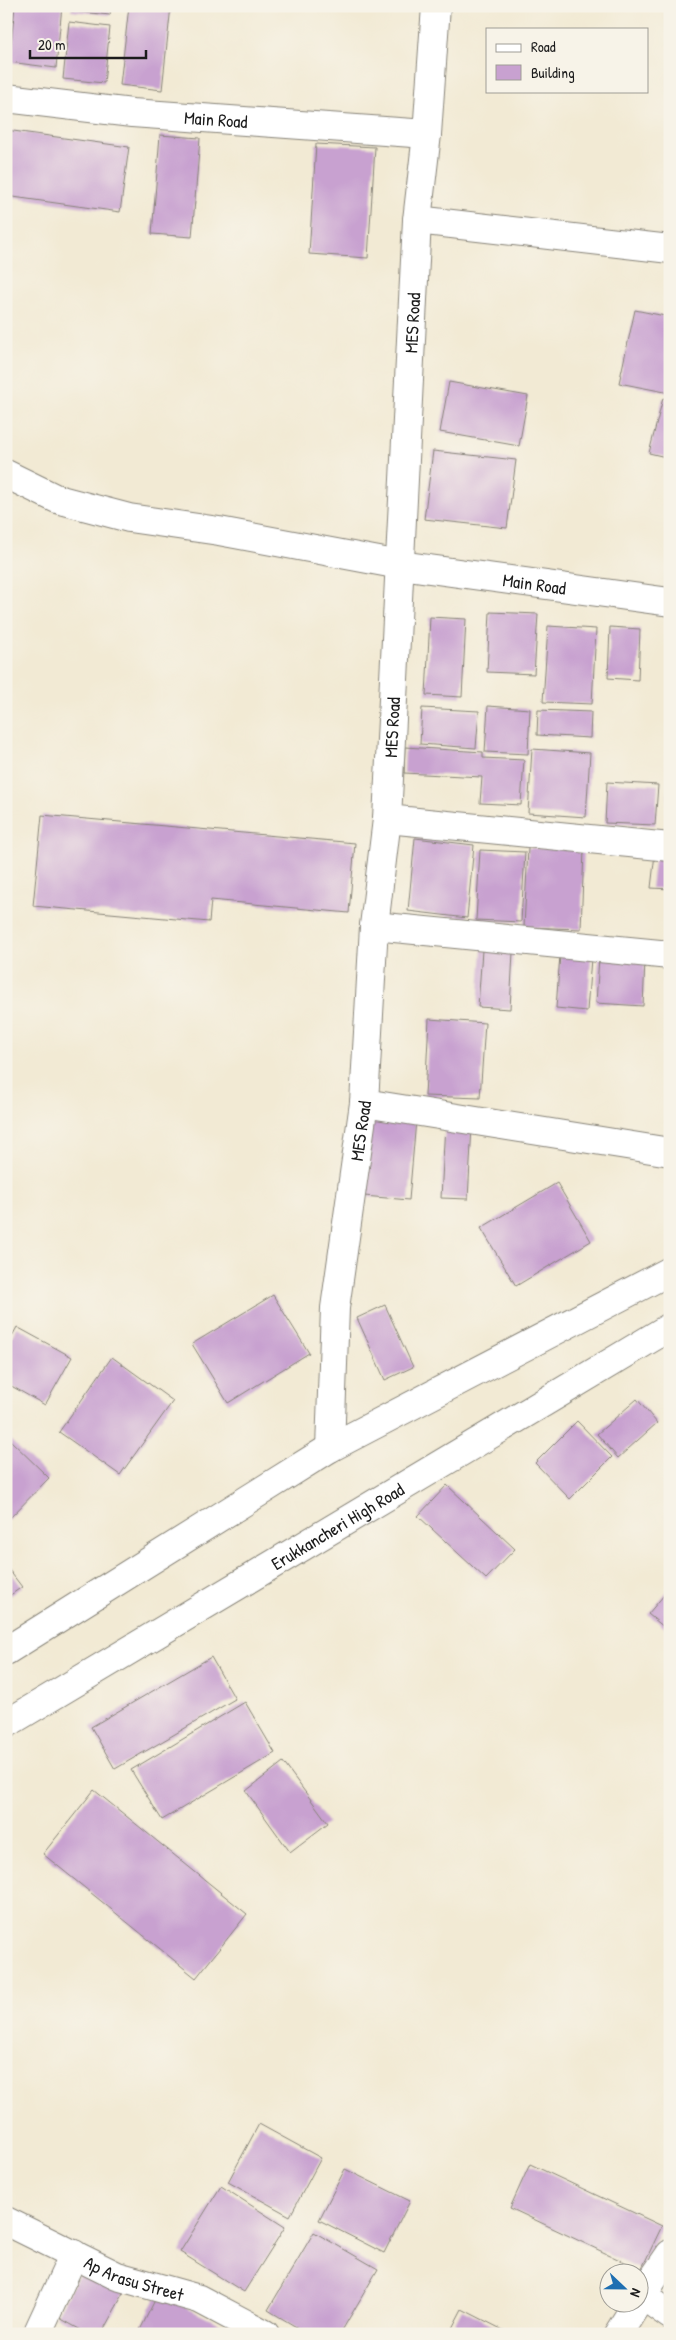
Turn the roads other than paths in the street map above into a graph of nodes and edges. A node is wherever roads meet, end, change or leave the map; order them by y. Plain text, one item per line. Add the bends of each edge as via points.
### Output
1 (436, 6) edge
2 (6, 98) edge
3 (427, 134) junction
4 (417, 220) junction
5 (670, 249) edge
6 (6, 474) edge
7 (400, 565) junction
8 (670, 602) edge
9 (387, 819) junction
10 (670, 847) edge
11 (374, 926) junction
12 (670, 955) edge
13 (364, 1103) junction
14 (670, 1152) edge
15 (670, 1271) edge
16 (670, 1327) edge
17 (330, 1448) junction
18 (6, 1651) edge
19 (6, 1724) edge
20 (6, 2221) edge
21 (74, 2254) junction
22 (670, 2254) edge
23 (648, 2288) edge
24 (648, 2304) edge
25 (632, 2312) edge
26 (670, 2314) edge
27 (37, 2334) edge
28 (265, 2334) edge
29 (618, 2334) edge

1 - 3 street, MES Road
2 - 3 street, Main Road via 132,113
3 - 4 street, MES Road
4 - 5 street
4 - 7 street, MES Road
6 - 7 street, Main Road via 57,499 130,518
7 - 8 street, Main Road
7 - 9 street, MES Road
9 - 10 street
9 - 11 street, MES Road
11 - 12 street
11 - 13 street, MES Road
13 - 14 street
13 - 17 street, MES Road via 336,1308
15 - 17 street
16 - 19 street, Erukkancheri High Road
17 - 18 street
20 - 21 street, Ap Arasu Street
21 - 27 street
21 - 28 street, Ap Arasu Street via 117,2276 199,2299
22 - 23 street
24 - 26 street
25 - 29 street

